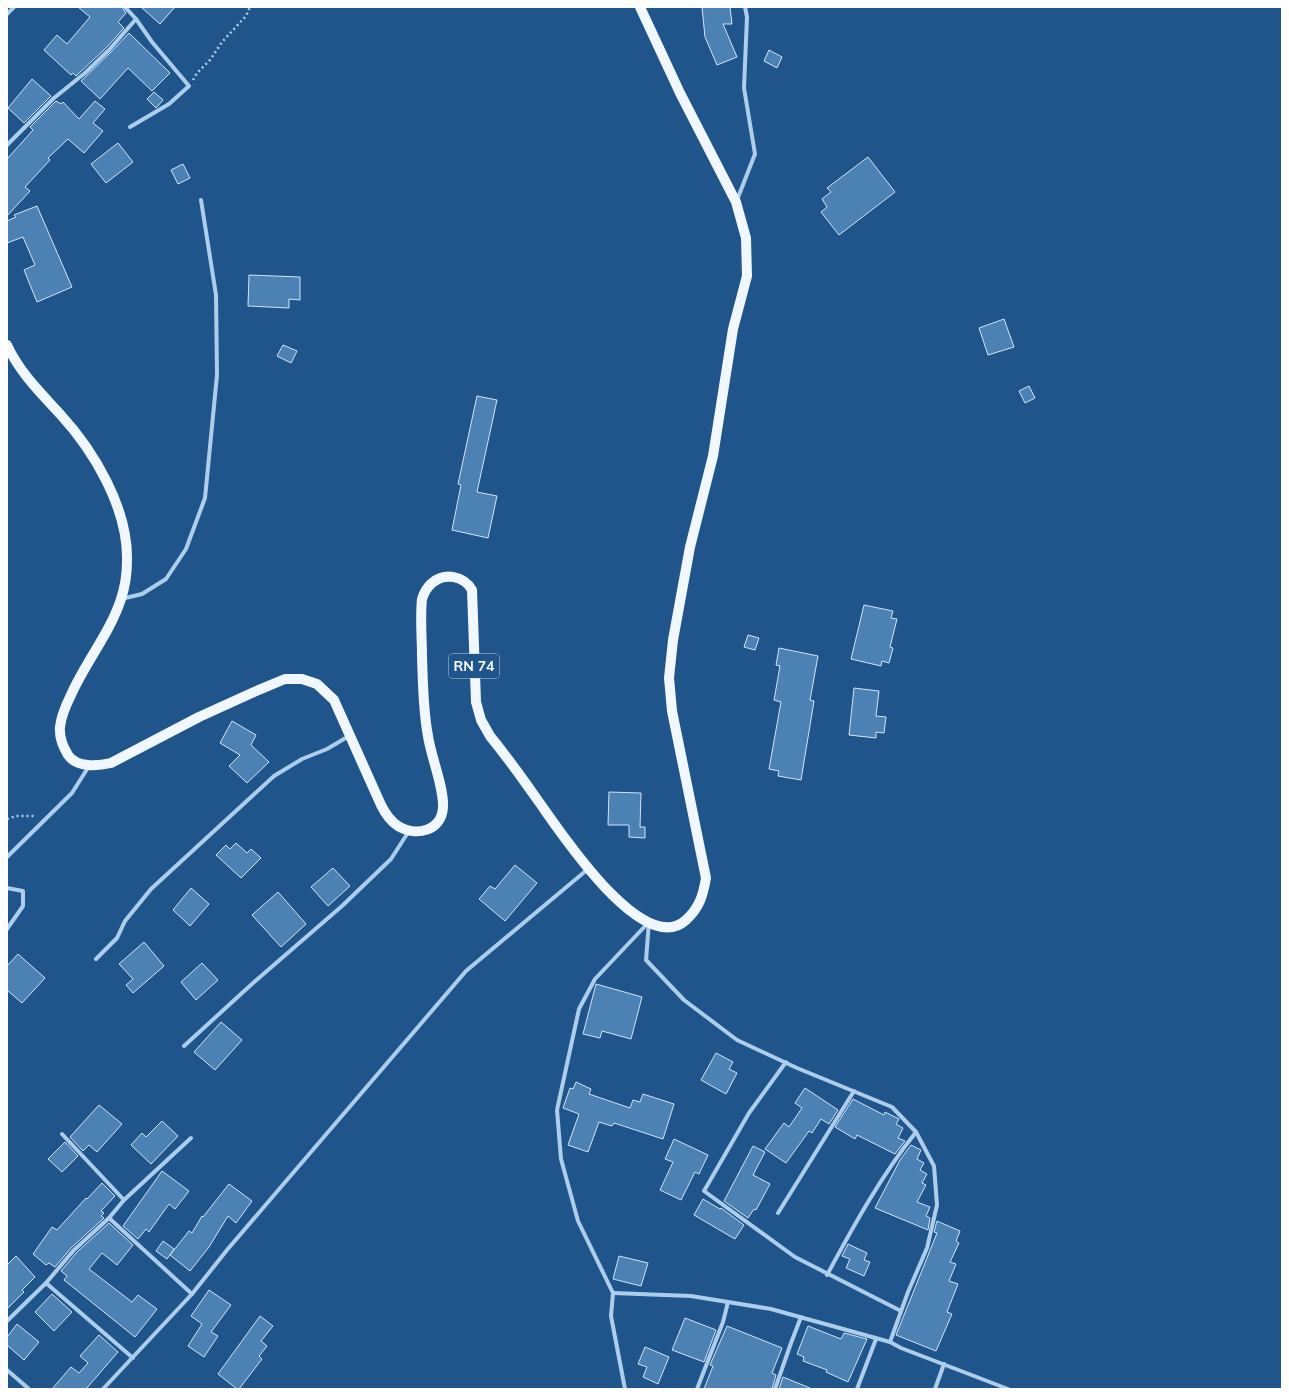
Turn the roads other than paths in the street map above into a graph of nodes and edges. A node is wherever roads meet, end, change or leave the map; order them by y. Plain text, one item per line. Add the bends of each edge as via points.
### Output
1 (14, 7) edge
2 (125, 7) edge
3 (640, 7) edge
4 (745, 7) edge
5 (7, 14) edge
6 (136, 19) junction
7 (130, 127) dead end
8 (7, 145) edge
9 (201, 200) dead end
10 (736, 202) junction
11 (7, 345) edge
12 (121, 599) junction
13 (351, 735) junction
14 (89, 765) junction
15 (410, 831) junction
16 (7, 857) edge
17 (588, 869) junction
18 (7, 888) edge
19 (649, 922) junction
20 (7, 930) edge
21 (96, 959) dead end
22 (184, 1046) dead end
23 (786, 1062) junction
24 (854, 1091) junction
25 (916, 1132) junction
26 (62, 1134) dead end
27 (191, 1138) dead end
28 (124, 1200) junction
29 (778, 1212) dead end
30 (109, 1218) junction
31 (828, 1275) junction
32 (46, 1283) junction
33 (613, 1293) junction
34 (192, 1294) junction
35 (728, 1302) junction
36 (901, 1311) junction
37 (801, 1317) junction
38 (7, 1321) edge
39 (876, 1339) junction
40 (890, 1342) junction
41 (133, 1358) junction
42 (944, 1364) junction
43 (7, 1370) edge
44 (29, 1389) edge
45 (103, 1389) edge
46 (625, 1389) edge
47 (697, 1389) edge
48 (775, 1389) edge
49 (857, 1389) edge
50 (934, 1389) edge
51 (1008, 1389) edge

1 - 5 street
2 - 6 street
3 - 10 main road, RN 74 via 680,93
4 - 10 street via 747,17 744,88 755,154
6 - 7 street via 189,86 170,104
6 - 8 street via 109,50 54,98
9 - 12 street via 216,295 217,331 217,375 205,498 186,549 166,579 142,594
10 - 19 main road, RN 74 via 746,238 747,276 733,329 713,456 690,547 673,640 669,678 672,711 706,878 703,898 684,922 668,928 659,928
11 - 12 main road via 23,374 61,415 96,460 122,522 127,546 127,570
12 - 14 main road via 101,641 77,681 60,726 62,745 70,758
13 - 14 main road via 334,700 317,684 302,679 285,679 199,717 123,758 98,766
13 - 15 main road via 371,785 388,818
13 - 21 street via 274,776 152,889 124,921 117,938
14 - 16 street via 72,793
15 - 17 main road, RN 74 via 422,832 430,829 437,824 443,809 425,709 421,609 426,590 433,582 454,577 465,581 472,590 476,702 481,720 490,736
15 - 22 street via 392,859
17 - 19 main road, RN 74 via 634,915
17 - 34 street via 466,970
18 - 20 street via 23,891 23,906
19 - 23 street via 646,960 684,1000 737,1040
19 - 33 street via 595,979 579,1009 557,1110 561,1160 578,1221
23 - 24 street
23 - 31 street via 749,1113 704,1192 795,1257
24 - 25 street via 892,1107
24 - 29 street
25 - 31 street via 896,1157 862,1212
25 - 36 street via 934,1166 937,1205 927,1248
26 - 28 street
27 - 28 street
28 - 30 street
30 - 32 street via 74,1250
30 - 34 street
31 - 36 street
32 - 38 street
32 - 41 street
33 - 35 street via 691,1296
33 - 46 street via 611,1316
34 - 41 street
35 - 37 street
35 - 47 street via 723,1322
36 - 40 street
37 - 39 street
37 - 48 street
39 - 40 street
39 - 49 street
40 - 42 street
41 - 45 street
42 - 50 street
42 - 51 street
43 - 44 street

